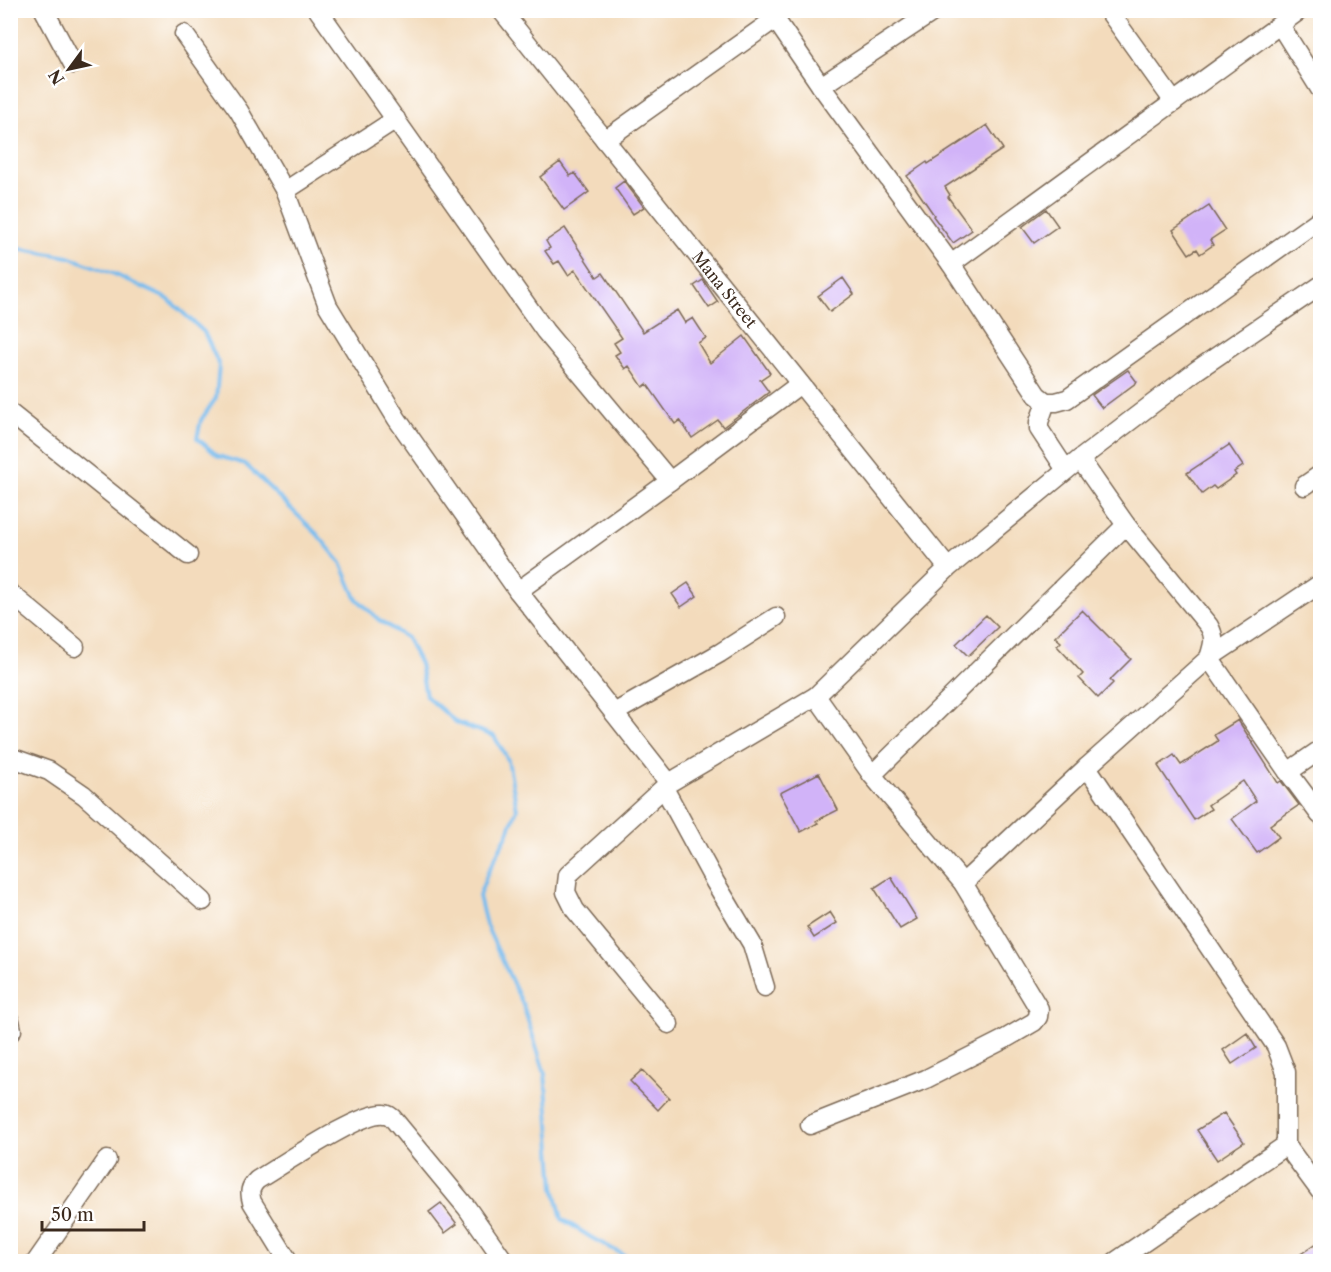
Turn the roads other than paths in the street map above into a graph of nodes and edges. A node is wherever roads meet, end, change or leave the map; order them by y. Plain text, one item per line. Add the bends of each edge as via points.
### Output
1 (44, 10) edge
2 (318, 10) edge
3 (501, 10) edge
4 (936, 10) edge
5 (1108, 10) edge
6 (1300, 10) edge
7 (772, 15) edge
8 (1280, 25) junction
9 (184, 34) dead end
10 (73, 64) dead end
11 (821, 86) junction
12 (1320, 89) edge
13 (1174, 102) junction
14 (396, 119) junction
15 (605, 140) junction
16 (285, 191) junction
17 (1320, 219) edge
18 (951, 264) junction
19 (1320, 286) edge
20 (800, 384) junction
21 (1046, 402) junction
22 (10, 413) edge
23 (1073, 465) junction
24 (1320, 476) edge
25 (670, 481) junction
26 (1304, 486) dead end
27 (1126, 525) junction
28 (188, 555) dead end
29 (948, 568) junction
30 (1320, 584) edge
31 (518, 591) junction
32 (10, 593) edge
33 (776, 617) dead end
34 (75, 647) dead end
35 (1209, 657) junction
36 (816, 696) junction
37 (614, 713) junction
38 (1320, 750) edge
39 (10, 756) edge
40 (1087, 767) junction
41 (1288, 772) junction
42 (872, 775) junction
43 (667, 786) junction
44 (1320, 815) edge
45 (963, 883) junction
46 (203, 901) dead end
47 (765, 987) dead end
48 (10, 1021) edge
49 (669, 1024) dead end
50 (10, 1033) edge
51 (810, 1125) dead end
52 (1286, 1145) junction
53 (107, 1160) dead end
54 (1320, 1191) edge
55 (1135, 1256) edge
56 (36, 1262) edge
57 (289, 1262) edge
58 (505, 1262) edge
59 (1115, 1262) edge

1 - 10 street
2 - 14 street
3 - 15 street, Mana Street
4 - 11 street
5 - 13 street
6 - 8 street
7 - 11 street
7 - 15 street
8 - 12 street
8 - 13 street
9 - 16 street via 239,111
11 - 18 street
13 - 18 street
14 - 16 street
14 - 25 street via 544,332
15 - 20 street, Mana Street
16 - 31 street via 328,306 397,418
17 - 21 street via 1067,399
18 - 21 street via 1037,395
19 - 23 street via 1197,370
20 - 25 street
20 - 29 street, Mana Street
21 - 23 street via 1040,429
22 - 28 street
23 - 27 street
23 - 29 street
24 - 26 street
25 - 31 street
27 - 35 street via 1209,626 1214,635
27 - 42 street
29 - 36 street
30 - 35 street
31 - 37 street
32 - 34 street
33 - 37 street
35 - 40 street
35 - 41 street
36 - 42 street
36 - 43 street
37 - 43 street
38 - 41 street
39 - 46 street via 49,771 84,795
40 - 45 street
40 - 52 street via 1276,1046 1286,1072
41 - 44 street
42 - 45 street
43 - 47 street via 715,882 752,944
43 - 49 street via 568,875 566,892 575,910
45 - 51 street via 1039,1009 1038,1017 1003,1040 926,1079
48 - 50 street
52 - 54 street
52 - 55 street
53 - 56 street
55 - 59 street
57 - 58 street via 252,1202 251,1186 355,1121 383,1113 395,1121 467,1208

